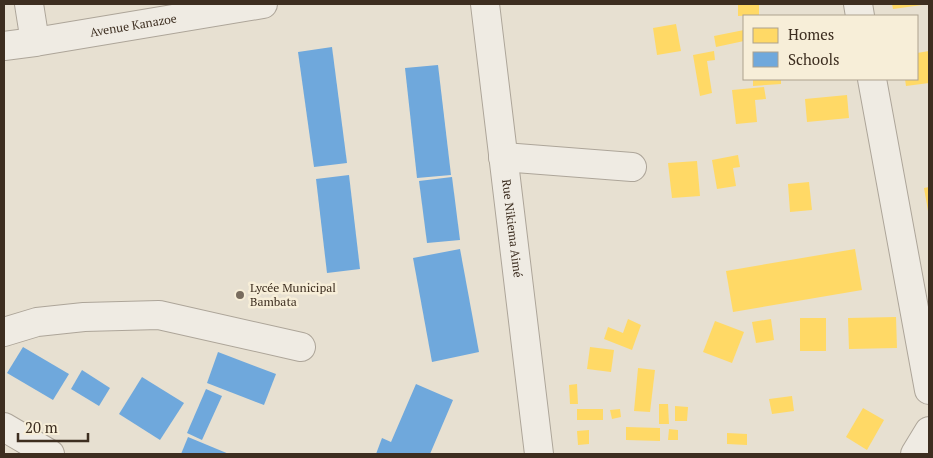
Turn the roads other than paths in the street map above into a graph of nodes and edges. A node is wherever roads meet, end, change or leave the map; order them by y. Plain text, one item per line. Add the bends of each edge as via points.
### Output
1 (29, 4) edge
2 (263, 4) edge
3 (485, 4) edge
4 (35, 42) junction
5 (4, 46) edge
6 (872, 80) edge
7 (503, 157) junction
8 (632, 167) dead end
9 (4, 332) edge
10 (301, 347) dead end
11 (929, 390) edge
12 (4, 428) edge
13 (929, 431) edge
14 (50, 454) edge
15 (539, 454) edge
16 (915, 454) edge

1 - 4 street
2 - 4 street, Avenue Kanazoe
3 - 7 street, Rue Nikiema Aimé
4 - 5 street, Avenue Kanazoe
6 - 11 street
7 - 8 street
7 - 15 street, Rue Nikiema Aimé
9 - 10 street via 37,322 159,315
12 - 14 street
13 - 16 street

